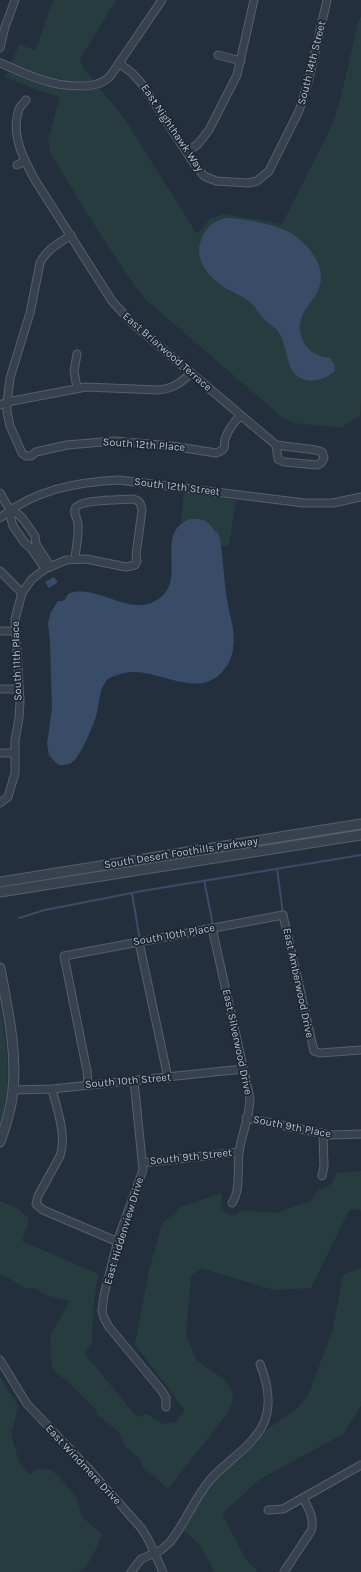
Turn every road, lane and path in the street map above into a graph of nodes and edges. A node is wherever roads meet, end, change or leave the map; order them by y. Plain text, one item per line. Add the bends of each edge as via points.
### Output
1 (15, 0) edge
2 (162, 0) edge
3 (254, 0) edge
4 (327, 0) edge
5 (2, 30) edge
6 (0, 45) edge
7 (218, 55) dead end
8 (240, 61) junction
9 (0, 63) edge
10 (119, 63) junction
11 (26, 100) dead end
12 (187, 152) junction
13 (25, 161) junction
14 (17, 165) dead end
15 (253, 182) joint
16 (71, 235) junction
17 (77, 354) dead end
18 (191, 373) junction
19 (77, 388) junction
20 (2, 402) edge
21 (241, 415) junction
22 (276, 445) junction
23 (0, 493) edge
24 (361, 497) edge
25 (10, 510) junction
26 (0, 518) edge
27 (30, 528) junction
28 (19, 535) junction
29 (75, 558) junction
30 (47, 568) junction
31 (0, 571) edge
32 (22, 593) junction
33 (0, 631) edge
34 (16, 631) junction
35 (0, 689) edge
36 (18, 689) junction
37 (0, 753) edge
38 (15, 753) junction
39 (0, 803) edge
40 (361, 824) edge
41 (304, 833) junction
42 (361, 835) edge
43 (306, 844) junction
44 (0, 882) edge
45 (0, 892) edge
46 (283, 915) joint
47 (212, 928) junction
48 (138, 942) junction
49 (0, 968) edge
50 (361, 1050) edge
51 (243, 1069) junction
52 (168, 1078) junction
53 (134, 1081) junction
54 (88, 1085) junction
55 (13, 1090) junction
56 (52, 1090) junction
57 (246, 1118) junction
58 (323, 1134) junction
59 (361, 1134) edge
60 (0, 1142) edge
61 (239, 1152) junction
62 (142, 1162) junction
63 (322, 1176) dead end
64 (232, 1203) dead end
65 (118, 1242) junction
66 (0, 1360) edge
67 (260, 1364) dead end
68 (166, 1407) dead end
69 (361, 1466) edge
70 (303, 1498) junction
71 (268, 1510) dead end
72 (154, 1553) junction
73 (131, 1572) edge
74 (162, 1572) edge
75 (284, 1572) edge

1 - 5 street
2 - 10 street
3 - 8 street
4 - 15 street, South 14th Street via 299,111 269,171 261,179
5 - 6 street
7 - 8 street
8 - 12 street via 237,75 209,130 198,144
9 - 10 street via 46,82 82,86 104,82
10 - 12 street, East Nighthawk Way via 132,72 142,84
11 - 13 street, East Briarwood Terrace via 19,109 17,123 18,138
12 - 15 street, East Nighthawk Way via 198,169 210,180
13 - 14 street
13 - 16 street, East Briarwood Terrace
16 - 18 street, East Briarwood Terrace via 121,312
16 - 20 street via 48,251 43,258 30,313
17 - 19 street via 74,371
18 - 19 street via 181,383 168,389 102,386
18 - 21 street, East Briarwood Terrace
19 - 20 street
20 - 21 street, South 12th Place via 10,426 22,453 26,456 67,445 114,440 216,453 224,447 234,422
21 - 22 street, East Briarwood Terrace
22 - 22 street, East Briarwood Terrace via 278,459 284,462 317,464 324,458 322,452 316,450
23 - 25 street
24 - 25 street, South 12th Street via 333,502 304,503 119,480 93,481 57,488
25 - 26 street, South 12th Street
25 - 27 street via 18,514
25 - 28 street via 11,519
27 - 28 street
27 - 30 street
28 - 30 street
29 - 29 street, South 11th Place via 78,524 74,511 76,506 80,503 132,499 141,504 135,566 126,567
29 - 30 street, South 11th Place
30 - 32 street, South 11th Place via 32,579
31 - 32 street
32 - 34 street, South 11th Place via 15,619
33 - 34 street
34 - 36 street, South 11th Place
35 - 36 street
36 - 38 street, South 11th Place via 19,713
37 - 38 street
38 - 39 street, South 11th Place via 15,773 8,797
40 - 41 street, South Desert Foothills Parkway
41 - 43 street
41 - 44 street, South Desert Foothills Parkway
42 - 43 street, South Desert Foothills Parkway
43 - 45 street, South Desert Foothills Parkway
46 - 47 street, South 10th Place
46 - 50 street, East Amberwood Drive via 314,1051 320,1054
47 - 48 street, South 10th Place
47 - 51 street, East Silverwood Drive
48 - 52 street
48 - 54 street, South 10th Place via 64,956
49 - 55 street via 12,1040
51 - 52 street, South 10th Street
51 - 57 street, East Silverwood Drive via 250,1098
52 - 53 street, South 10th Street
53 - 54 street, South 10th Street
53 - 62 street, East Hiddenview Drive
54 - 56 street, South 10th Street
55 - 56 street, South 10th Street
55 - 60 street
56 - 65 street via 63,1142 36,1204 43,1210
57 - 58 street, South 9th Place
57 - 61 street, East Silverwood Drive
58 - 59 street, South 9th Place
58 - 63 street
61 - 62 street, South 9th Street
61 - 64 street, East Silverwood Drive via 237,1191
62 - 65 street, East Hiddenview Drive via 143,1170
65 - 68 street, East Hiddenview Drive via 102,1304 104,1318 162,1391 166,1398
66 - 72 street, East Windmere Drive via 26,1404 142,1529
67 - 72 street via 268,1385 269,1397 261,1430 210,1480 174,1538
69 - 70 street
70 - 71 street via 283,1509
70 - 75 street via 311,1513 313,1526 309,1537
72 - 73 street via 141,1559
72 - 74 street, East Windmere Drive

